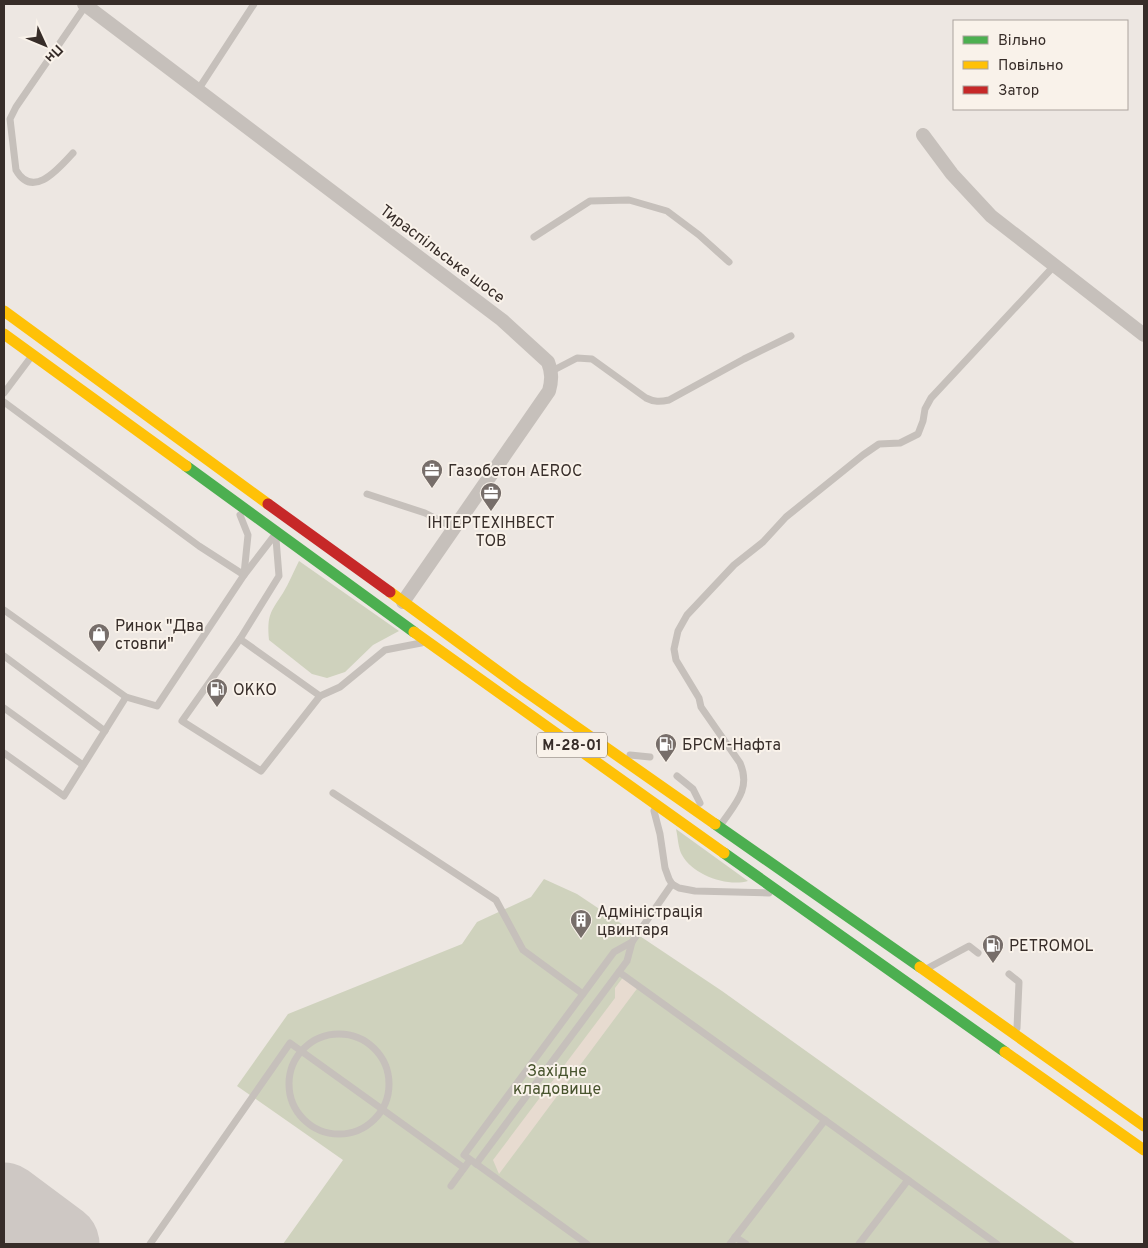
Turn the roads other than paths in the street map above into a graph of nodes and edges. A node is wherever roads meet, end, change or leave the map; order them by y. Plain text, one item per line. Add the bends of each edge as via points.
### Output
1 (85, 4) edge
2 (254, 4) edge
3 (198, 90) junction
4 (7, 118) edge
5 (923, 135) dead end
6 (73, 153) dead end
7 (534, 237) dead end
8 (729, 262) dead end
9 (1054, 266) junction
10 (4, 311) edge
11 (4, 334) edge
12 (1144, 335) edge
13 (791, 336) dead end
14 (32, 356) junction
15 (552, 371) junction
16 (4, 393) edge
17 (4, 402) edge
18 (367, 494) dead end
19 (235, 504) junction
20 (454, 528) junction
21 (275, 533) junction
22 (244, 575) junction
23 (403, 602) junction
24 (4, 610) edge
25 (240, 639) junction
26 (427, 642) junction
27 (4, 656) edge
28 (320, 696) junction
29 (126, 698) junction
30 (4, 708) edge
31 (105, 732) junction
32 (4, 753) edge
33 (615, 754) junction
34 (650, 757) dead end
35 (83, 765) junction
36 (677, 776) dead end
37 (334, 793) dead end
38 (652, 801) junction
39 (708, 819) junction
40 (720, 827) junction
41 (672, 884) junction
42 (784, 894) junction
43 (632, 942) junction
44 (978, 953) dead end
45 (925, 970) junction
46 (619, 972) junction
47 (1008, 974) dead end
48 (583, 994) junction
49 (1017, 1036) junction
50 (301, 1051) junction
51 (383, 1110) junction
52 (825, 1120) junction
53 (1144, 1126) edge
54 (1144, 1150) edge
55 (470, 1160) junction
56 (464, 1168) junction
57 (908, 1180) junction
58 (451, 1186) dead end
59 (735, 1237) junction
60 (150, 1244) edge
61 (587, 1244) edge
62 (730, 1244) edge
63 (746, 1244) edge
64 (859, 1244) edge
65 (997, 1244) edge

1 - 3 street, Тираспільське шосе
1 - 4 lane
2 - 3 lane
3 - 15 street, Тираспільське шосе via 502,320 548,362
4 - 6 lane via 16,170 28,182 45,179
5 - 9 street via 952,174 991,216
7 - 8 lane via 590,201 630,200 668,211
9 - 12 street
9 - 40 lane via 931,398 918,434 900,443 879,444 863,455 786,517 763,542 734,565 682,623 675,640 676,660 701,707 740,763 745,778 739,797
10 - 23 highway, М-28-01
11 - 14 highway, М-28-01
13 - 15 lane via 661,402 646,398 592,359 578,358
14 - 16 lane
14 - 19 highway, М-28-01
15 - 20 street via 549,391
17 - 22 lane via 199,546
18 - 20 lane via 425,513
19 - 21 highway, М-28-01
19 - 22 lane via 248,535
20 - 23 street
21 - 22 lane
21 - 25 lane via 279,576
21 - 26 highway, М-28-01
22 - 29 lane via 157,706
23 - 33 highway, М-28-01
24 - 29 lane
25 - 28 lane
25 - 28 lane via 182,720 261,772
26 - 28 lane via 385,650 340,687
26 - 38 highway, М-28-01
27 - 31 lane
29 - 31 lane
30 - 35 lane
31 - 35 lane
32 - 35 lane via 64,796
33 - 34 lane
33 - 39 highway, М-28-01
36 - 39 lane via 693,789
37 - 48 lane via 496,900 523,950
38 - 41 lane via 665,868
38 - 42 highway, М-28-01
39 - 40 highway, М-28-01
40 - 45 highway, М-28-01
41 - 42 lane via 695,891
41 - 43 lane
42 - 54 highway, М-28-01
43 - 46 lane via 627,961
43 - 48 lane via 614,952
44 - 45 lane via 969,946
45 - 49 highway, М-28-01
46 - 52 lane
46 - 55 lane
47 - 49 lane via 1019,982
48 - 55 lane
49 - 53 highway, М-28-01
50 - 51 lane
50 - 51 lane via 314,1040 329,1034 346,1034 376,1048 390,1078 389,1095
50 - 51 lane via 292,1065 288,1082 290,1098 309,1125 324,1133 341,1135 357,1132 372,1123
50 - 60 lane via 290,1043
51 - 56 lane
52 - 57 lane
52 - 59 lane
55 - 56 lane
55 - 61 lane
56 - 58 lane
57 - 64 lane
57 - 65 lane
59 - 62 lane
59 - 63 lane

